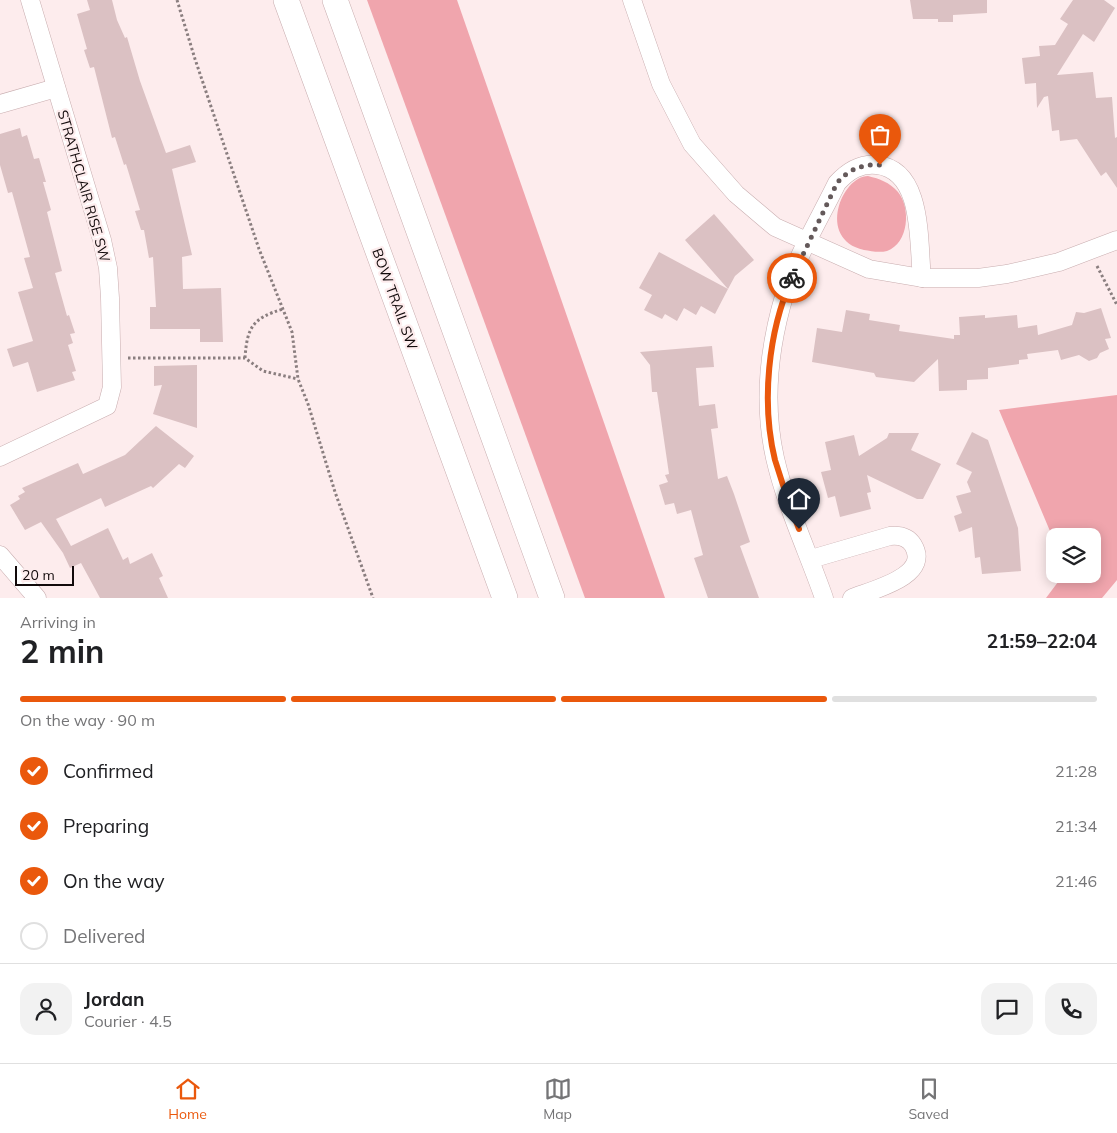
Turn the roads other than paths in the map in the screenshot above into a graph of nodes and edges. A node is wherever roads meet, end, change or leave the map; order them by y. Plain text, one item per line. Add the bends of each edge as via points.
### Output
1 (30, 0) edge
2 (286, 0) edge
3 (335, 0) edge
4 (632, 0) edge
5 (56, 88) junction
6 (0, 104) edge
7 (1117, 240) edge
8 (808, 242) junction
9 (922, 278) junction
10 (0, 457) edge
11 (0, 555) edge
12 (811, 559) junction
13 (37, 598) edge
14 (505, 598) edge
15 (552, 598) edge
16 (824, 598) edge
17 (852, 598) edge

1 - 5 street, STRATHCLAIR RISE SW
2 - 14 main road, BOW TRAIL SW
3 - 15 main road
4 - 8 street via 661,84 692,144 755,211 775,227
5 - 6 street
5 - 10 street, STRATHCLAIR RISE SW via 108,268 112,387 107,406
7 - 9 street via 1059,262 1007,274 978,278
8 - 9 street via 869,269
8 - 9 street via 844,175 861,166 890,168 905,180 913,197
8 - 12 street via 786,291 774,335 769,379 775,458
11 - 13 street
12 - 16 street
12 - 17 street via 890,536 902,536 912,543 917,555 916,563 908,575

